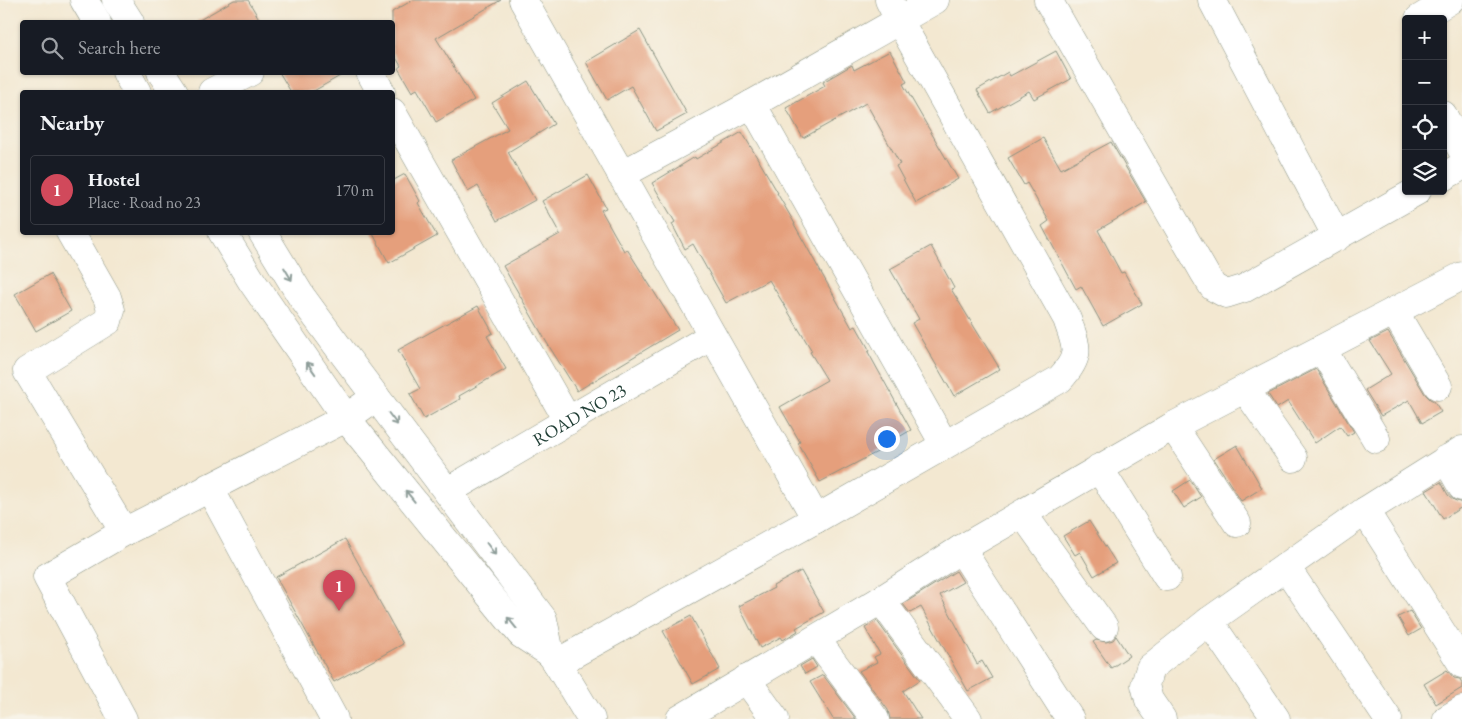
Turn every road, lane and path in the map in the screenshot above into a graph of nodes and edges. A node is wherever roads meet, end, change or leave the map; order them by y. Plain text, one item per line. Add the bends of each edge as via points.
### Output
1 (84, 0) edge
2 (116, 0) edge
3 (523, 0) edge
4 (936, 0) edge
5 (1048, 0) edge
6 (1212, 0) edge
7 (1450, 0) edge
8 (894, 10) edge
9 (1426, 15) edge
10 (96, 20) edge
11 (129, 20) edge
12 (128, 75) edge
13 (163, 75) edge
14 (244, 75) edge
15 (372, 75) edge
16 (136, 90) edge
17 (173, 90) edge
18 (216, 90) edge
19 (380, 90) edge
20 (752, 104) junction
21 (395, 117) edge
22 (1447, 122) edge
23 (1462, 150) edge
24 (1462, 166) edge
25 (622, 175) junction
26 (1447, 175) edge
27 (1410, 195) edge
28 (72, 235) edge
29 (224, 235) edge
30 (264, 235) edge
31 (1337, 236) junction
32 (1460, 282) edge
33 (1394, 311) junction
34 (712, 336) junction
35 (1322, 348) junction
36 (1438, 386) dead end
37 (1245, 389) junction
38 (376, 397) junction
39 (346, 418) junction
40 (568, 421) junction
41 (1173, 426) junction
42 (1376, 439) dead end
43 (944, 444) junction
44 (1454, 455) edge
45 (1293, 458) dead end
46 (1099, 468) junction
47 (209, 487) junction
48 (1462, 487) edge
49 (448, 491) junction
50 (1365, 510) junction
51 (1023, 514) junction
52 (816, 519) junction
53 (1237, 522) dead end
54 (124, 532) junction
55 (961, 549) junction
56 (1286, 567) junction
57 (1168, 577) dead end
58 (881, 600) junction
59 (1210, 621) junction
60 (1104, 627) dead end
61 (816, 639) junction
62 (554, 658) junction
63 (1462, 664) edge
64 (746, 679) junction
65 (1462, 710) edge
66 (123, 719) edge
67 (334, 719) edge
68 (591, 719) edge
69 (680, 719) edge
70 (775, 719) edge
71 (875, 719) edge
72 (968, 719) edge
73 (1070, 719) edge
74 (1162, 719) edge
75 (1276, 719) edge
76 (1388, 719) edge
77 (1447, 719) edge

1 - 10 street
2 - 11 street
3 - 25 street
4 - 8 street
5 - 31 street via 1213,287 1226,294 1245,288
6 - 31 street
7 - 9 street
8 - 20 street
8 - 43 street via 1066,320 1076,346 1073,365 1060,379
12 - 16 street
13 - 17 street
14 - 18 street
15 - 19 street
20 - 25 street
20 - 43 street
21 - 40 street
22 - 23 street
24 - 26 street
25 - 34 street
27 - 31 street
28 - 54 street via 108,297 111,310 108,321 27,371
39 -> 29 street
30 -> 38 street via 301,296
32 - 33 street
33 - 35 street
33 - 36 street
34 - 40 street, ROAD NO 23
34 - 52 street
35 - 37 street
35 - 42 street
37 - 41 street
37 - 45 street
38 - 39 street
38 -> 49 street
39 - 47 street
62 -> 39 street via 521,634
40 - 49 street, ROAD NO 23
41 - 46 street
41 - 53 street
43 - 52 street
44 - 48 street
44 - 50 street
46 - 51 street
46 - 57 street
47 - 54 street
47 - 67 street
49 -> 62 street via 543,619
50 - 56 street
50 - 63 street
51 - 55 street
51 - 60 street
52 - 62 street
54 - 66 street via 47,577
55 - 58 street
55 - 73 street
56 - 59 street
56 - 76 street
58 - 61 street
58 - 72 street
59 - 74 street via 1150,668 1145,685 1148,700
59 - 75 street
61 - 64 street
61 - 71 street
62 - 68 street
64 - 69 street
64 - 70 street
65 - 77 street

